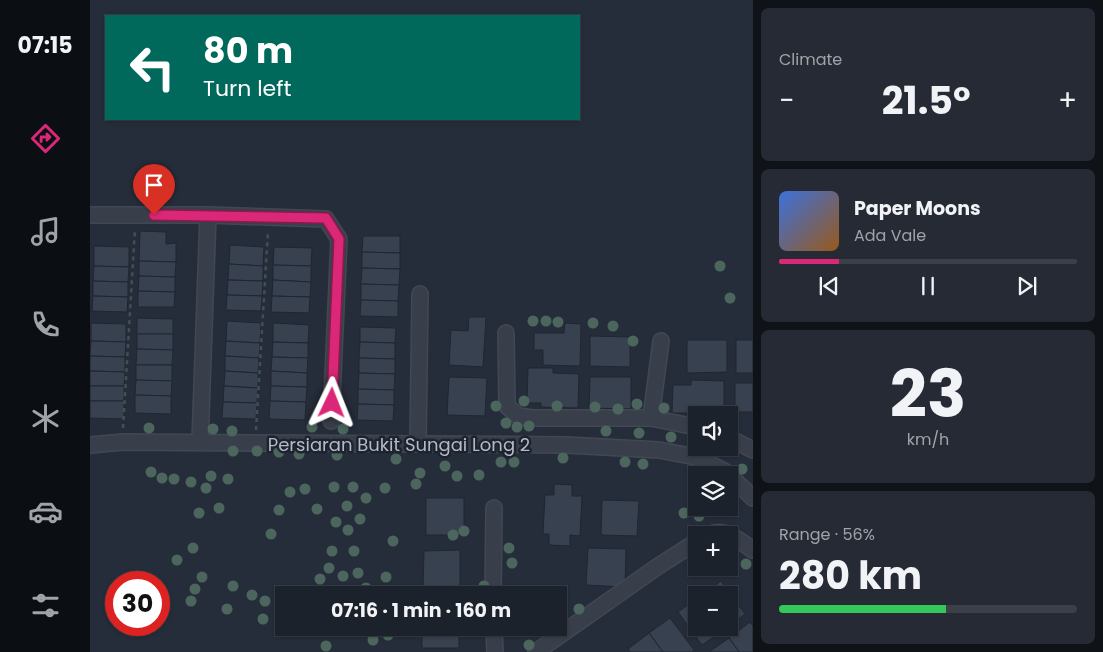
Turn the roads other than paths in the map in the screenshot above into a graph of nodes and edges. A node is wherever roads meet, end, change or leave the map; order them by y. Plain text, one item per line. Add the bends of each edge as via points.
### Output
1 (90, 215) edge
2 (208, 215) junction
3 (420, 294) dead end
4 (506, 333) dead end
5 (661, 341) dead end
6 (651, 418) junction
7 (331, 421) dead end
8 (688, 425) edge
9 (200, 442) junction
10 (738, 442) edge
11 (418, 443) junction
12 (90, 445) edge
13 (753, 450) edge
14 (753, 498) edge
15 (494, 508) dead end
16 (738, 540) edge
17 (688, 547) edge
18 (753, 550) edge
19 (493, 586) edge
20 (494, 636) edge
21 (494, 652) edge
22 (536, 652) edge

1 - 2 street
2 - 7 street via 326,218 339,239
2 - 9 street
3 - 11 street
4 - 6 street via 508,406 518,416
5 - 6 street
6 - 8 street
9 - 11 street, Persiaran Bukit Sungai Long 2
9 - 12 street, Persiaran Bukit Sungai Long 2
10 - 13 street
11 - 14 street, Persiaran Bukit Sungai Long 2 via 568,444 659,450 696,457 726,472
15 - 19 street
16 - 18 street
17 - 22 street
20 - 21 street

